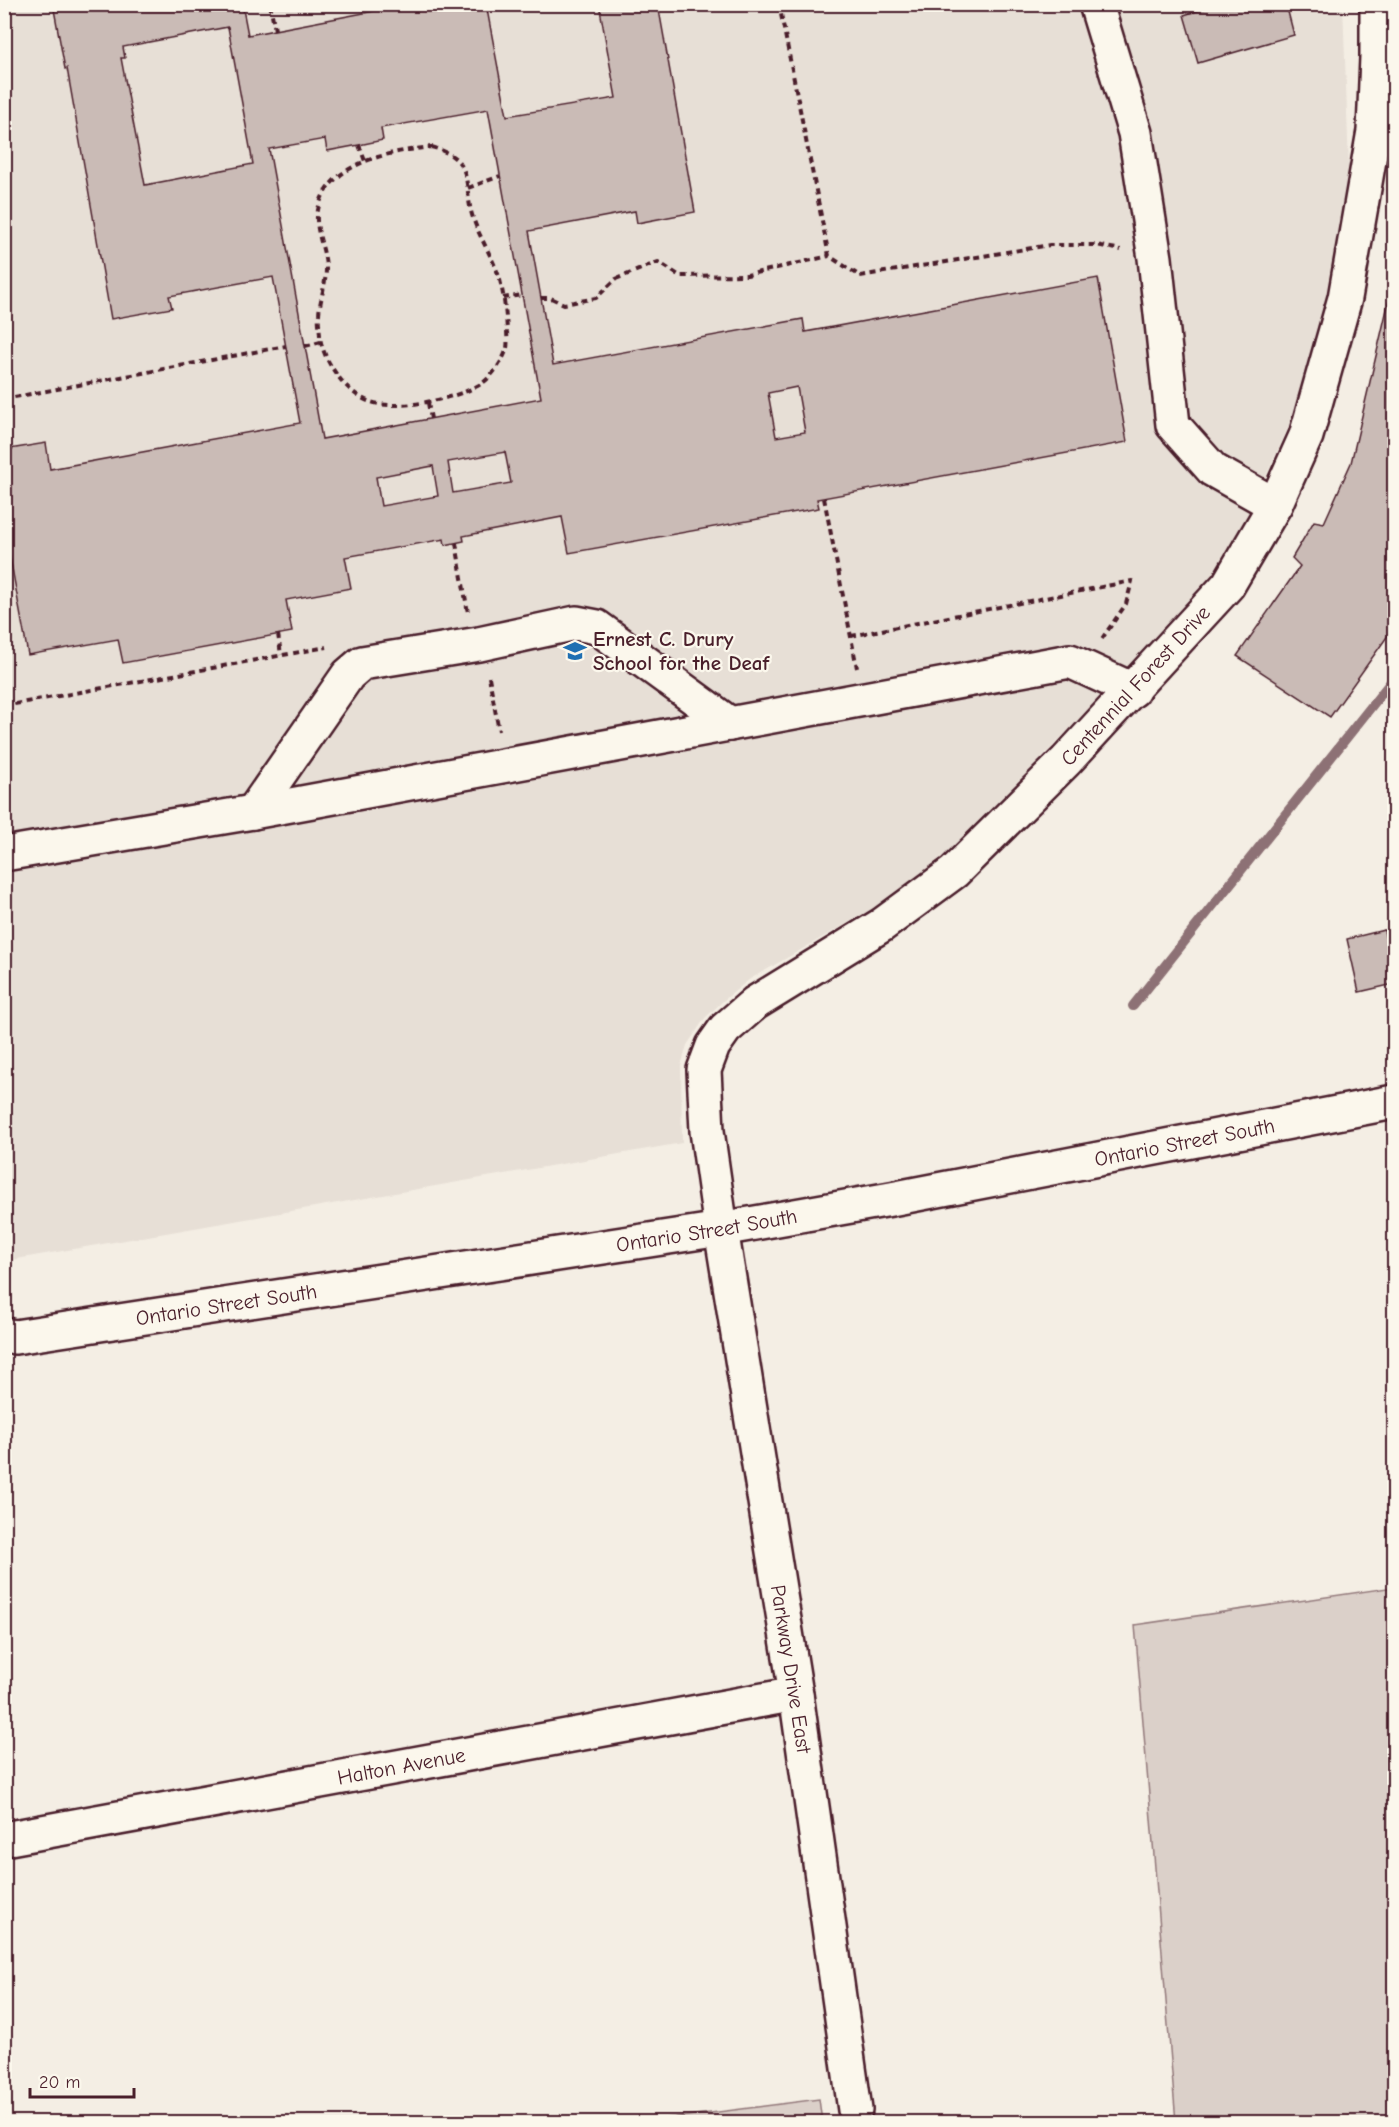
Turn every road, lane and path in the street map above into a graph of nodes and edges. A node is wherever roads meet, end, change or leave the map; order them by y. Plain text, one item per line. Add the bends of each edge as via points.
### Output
1 (270, 4) edge
2 (780, 4) edge
3 (1096, 4) edge
4 (1377, 4) edge
5 (275, 30) dead end
6 (359, 145) dead end
7 (365, 160) junction
8 (500, 176) dead end
9 (468, 188) junction
10 (829, 256) junction
11 (1155, 258) junction
12 (522, 295) dead end
13 (503, 298) junction
14 (541, 298) dead end
15 (321, 342) junction
16 (286, 346) dead end
17 (305, 346) dead end
18 (4, 399) edge
19 (428, 403) junction
20 (431, 419) dead end
21 (824, 498) dead end
22 (1275, 505) junction
23 (278, 634) dead end
24 (850, 636) junction
25 (281, 655) junction
26 (362, 663) junction
27 (1086, 668) junction
28 (1133, 690) junction
29 (863, 700) junction
30 (4, 706) edge
31 (730, 724) junction
32 (253, 812) junction
33 (4, 854) edge
34 (1395, 1102) edge
35 (722, 1229) junction
36 (8, 1340) edge
37 (796, 1694) junction
38 (4, 1839) edge
39 (855, 2110) dead end

1 - 5 path
2 - 10 path
3 - 11 street via 1135,133
4 - 22 street, Centennial Forest Drive via 1374,131 1345,298 1306,436
6 - 7 path
7 - 9 path via 432,147 445,151 466,172
7 - 15 path via 334,180 321,198 317,218 326,269 318,316
8 - 9 path
9 - 13 path via 470,209 500,279
10 - 11 path via 860,276 1050,244 1098,245
10 - 14 path via 747,275 680,276 658,262 616,279 596,298 564,304
11 - 22 street via 1173,425 1213,470
12 - 13 path
13 - 19 path via 507,347 497,369 482,384
15 - 17 path
15 - 19 path via 336,374 355,394 387,405
16 - 18 path
19 - 20 path
21 - 24 path
22 - 28 street, Centennial Forest Drive via 1228,585
23 - 25 path
24 - 27 path via 1132,581 1126,604
24 - 29 path
25 - 26 path via 342,645
25 - 30 path
26 - 31 street via 576,623 597,627
26 - 32 street via 348,675
27 - 28 street
27 - 29 street via 1070,661
28 - 35 street, Centennial Forest Drive via 954,872 882,925 755,1003 725,1029 704,1070 707,1131
29 - 31 street
31 - 32 street
32 - 33 street
34 - 35 street, Ontario Street South
35 - 36 street, Ontario Street South
35 - 37 street, Parkway Drive East
37 - 38 street, Halton Avenue
37 - 39 street, Parkway Drive East

